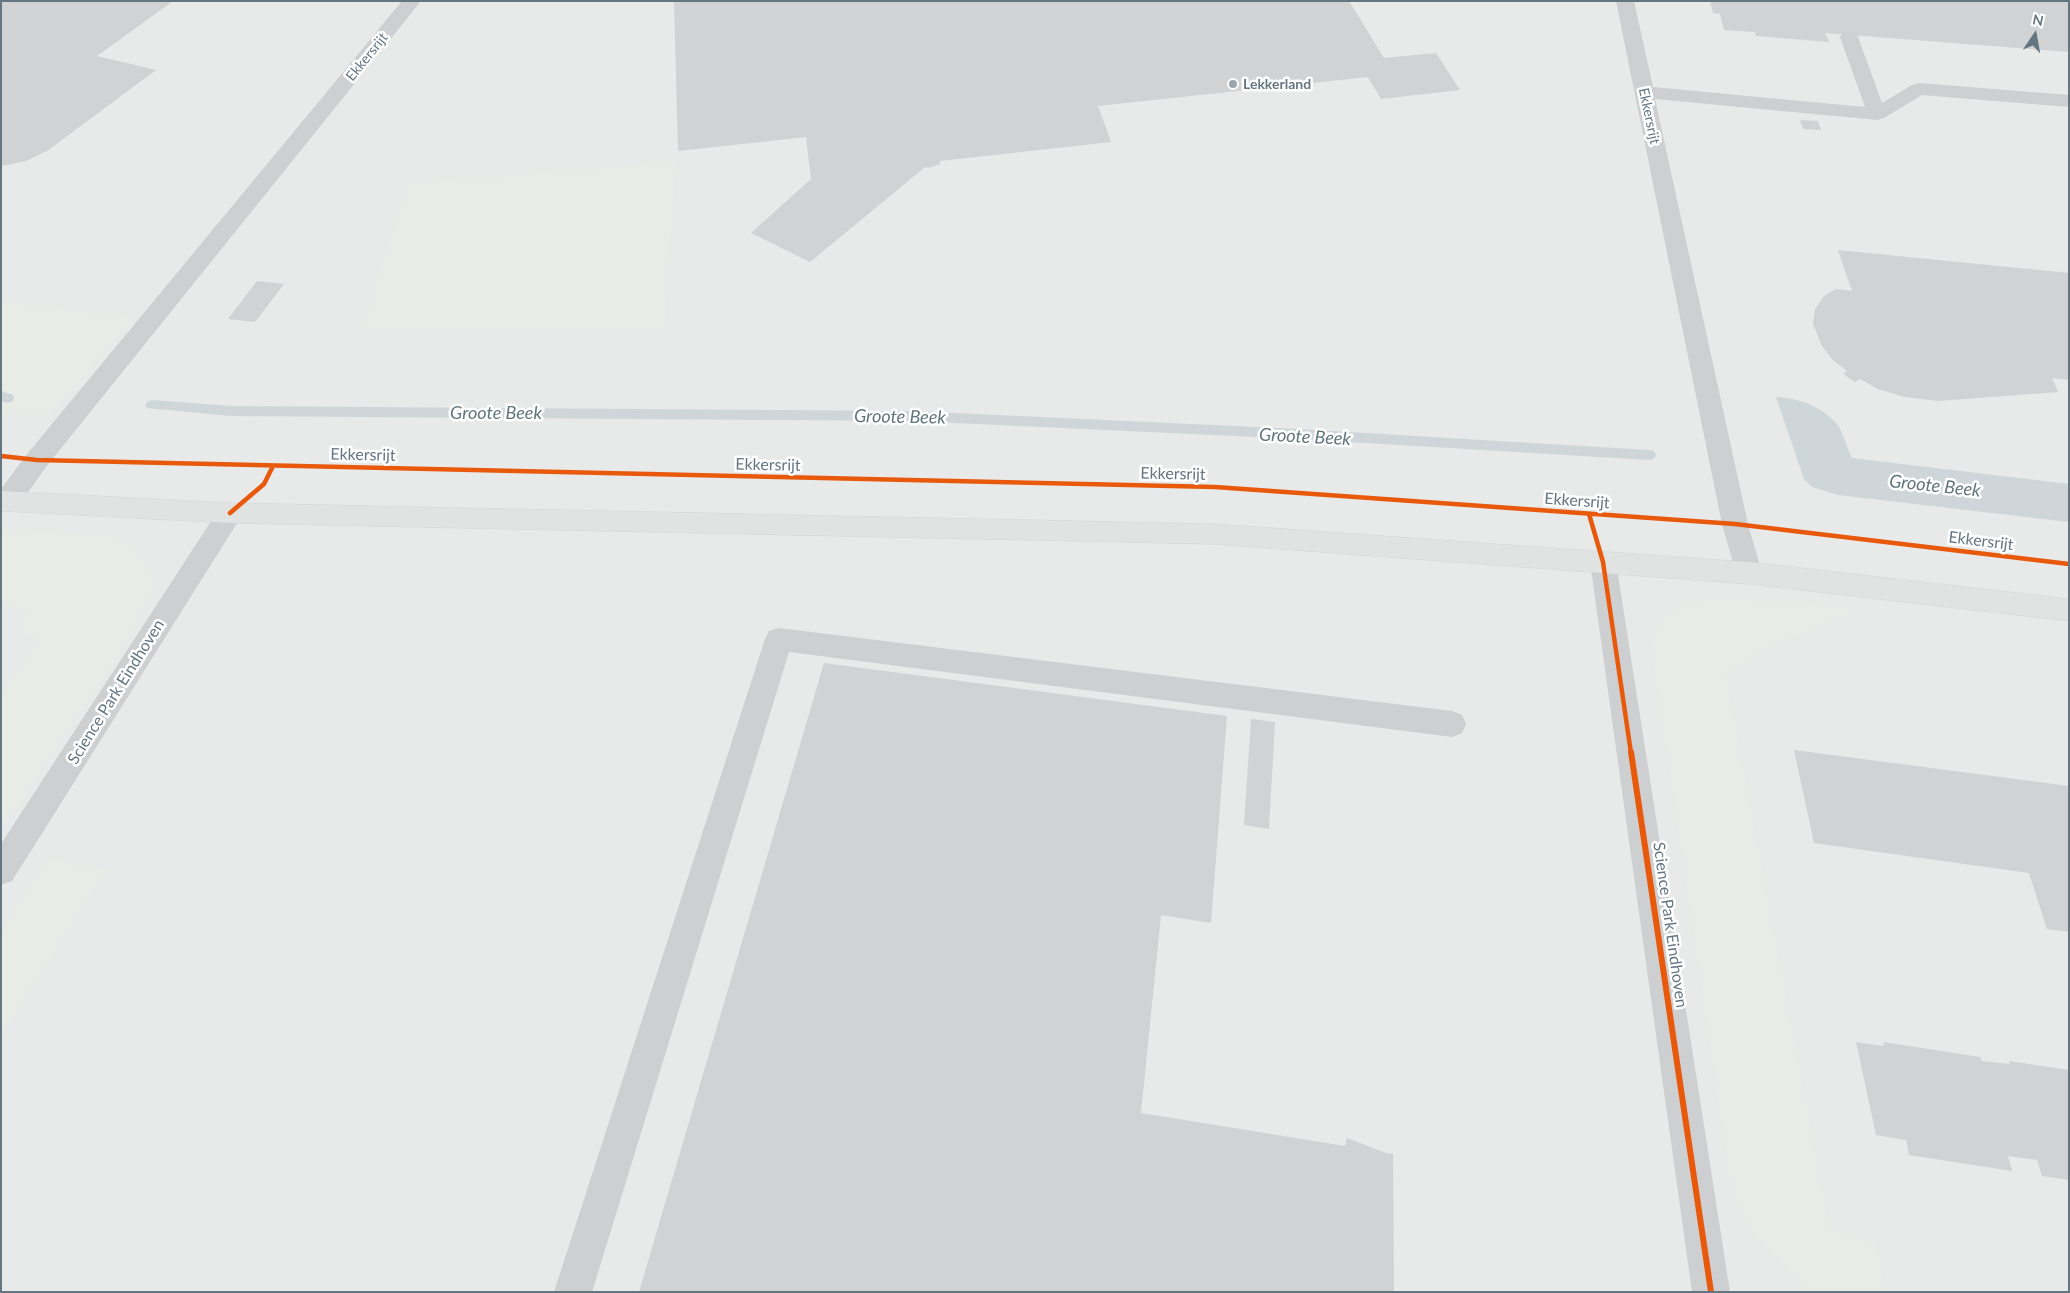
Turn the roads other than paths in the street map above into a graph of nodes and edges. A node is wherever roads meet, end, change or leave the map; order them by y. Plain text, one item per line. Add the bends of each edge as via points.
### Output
1 (412, 1) edge
2 (1625, 1) edge
3 (1849, 37) dead end
4 (1644, 92) junction
5 (2069, 101) edge
6 (1877, 114) junction
7 (4, 501) edge
8 (230, 513) junction
9 (1603, 562) junction
10 (1749, 572) junction
11 (2069, 610) edge
12 (1452, 724) dead end
13 (1, 871) edge
14 (573, 1292) edge
15 (1712, 1292) edge

1 - 7 street, Ekkersrijt
2 - 4 street, Ekkersrijt
3 - 6 street
4 - 6 street
4 - 10 street, Ekkersrijt via 1735,524
5 - 6 street via 1918,89
7 - 8 main road, Ekkersrijt
8 - 9 main road, Ekkersrijt via 1214,534
8 - 13 street, Science Park Eindhoven
9 - 10 main road, Ekkersrijt
9 - 15 street, Science Park Eindhoven
10 - 11 main road, Ekkersrijt
12 - 14 street via 779,639

